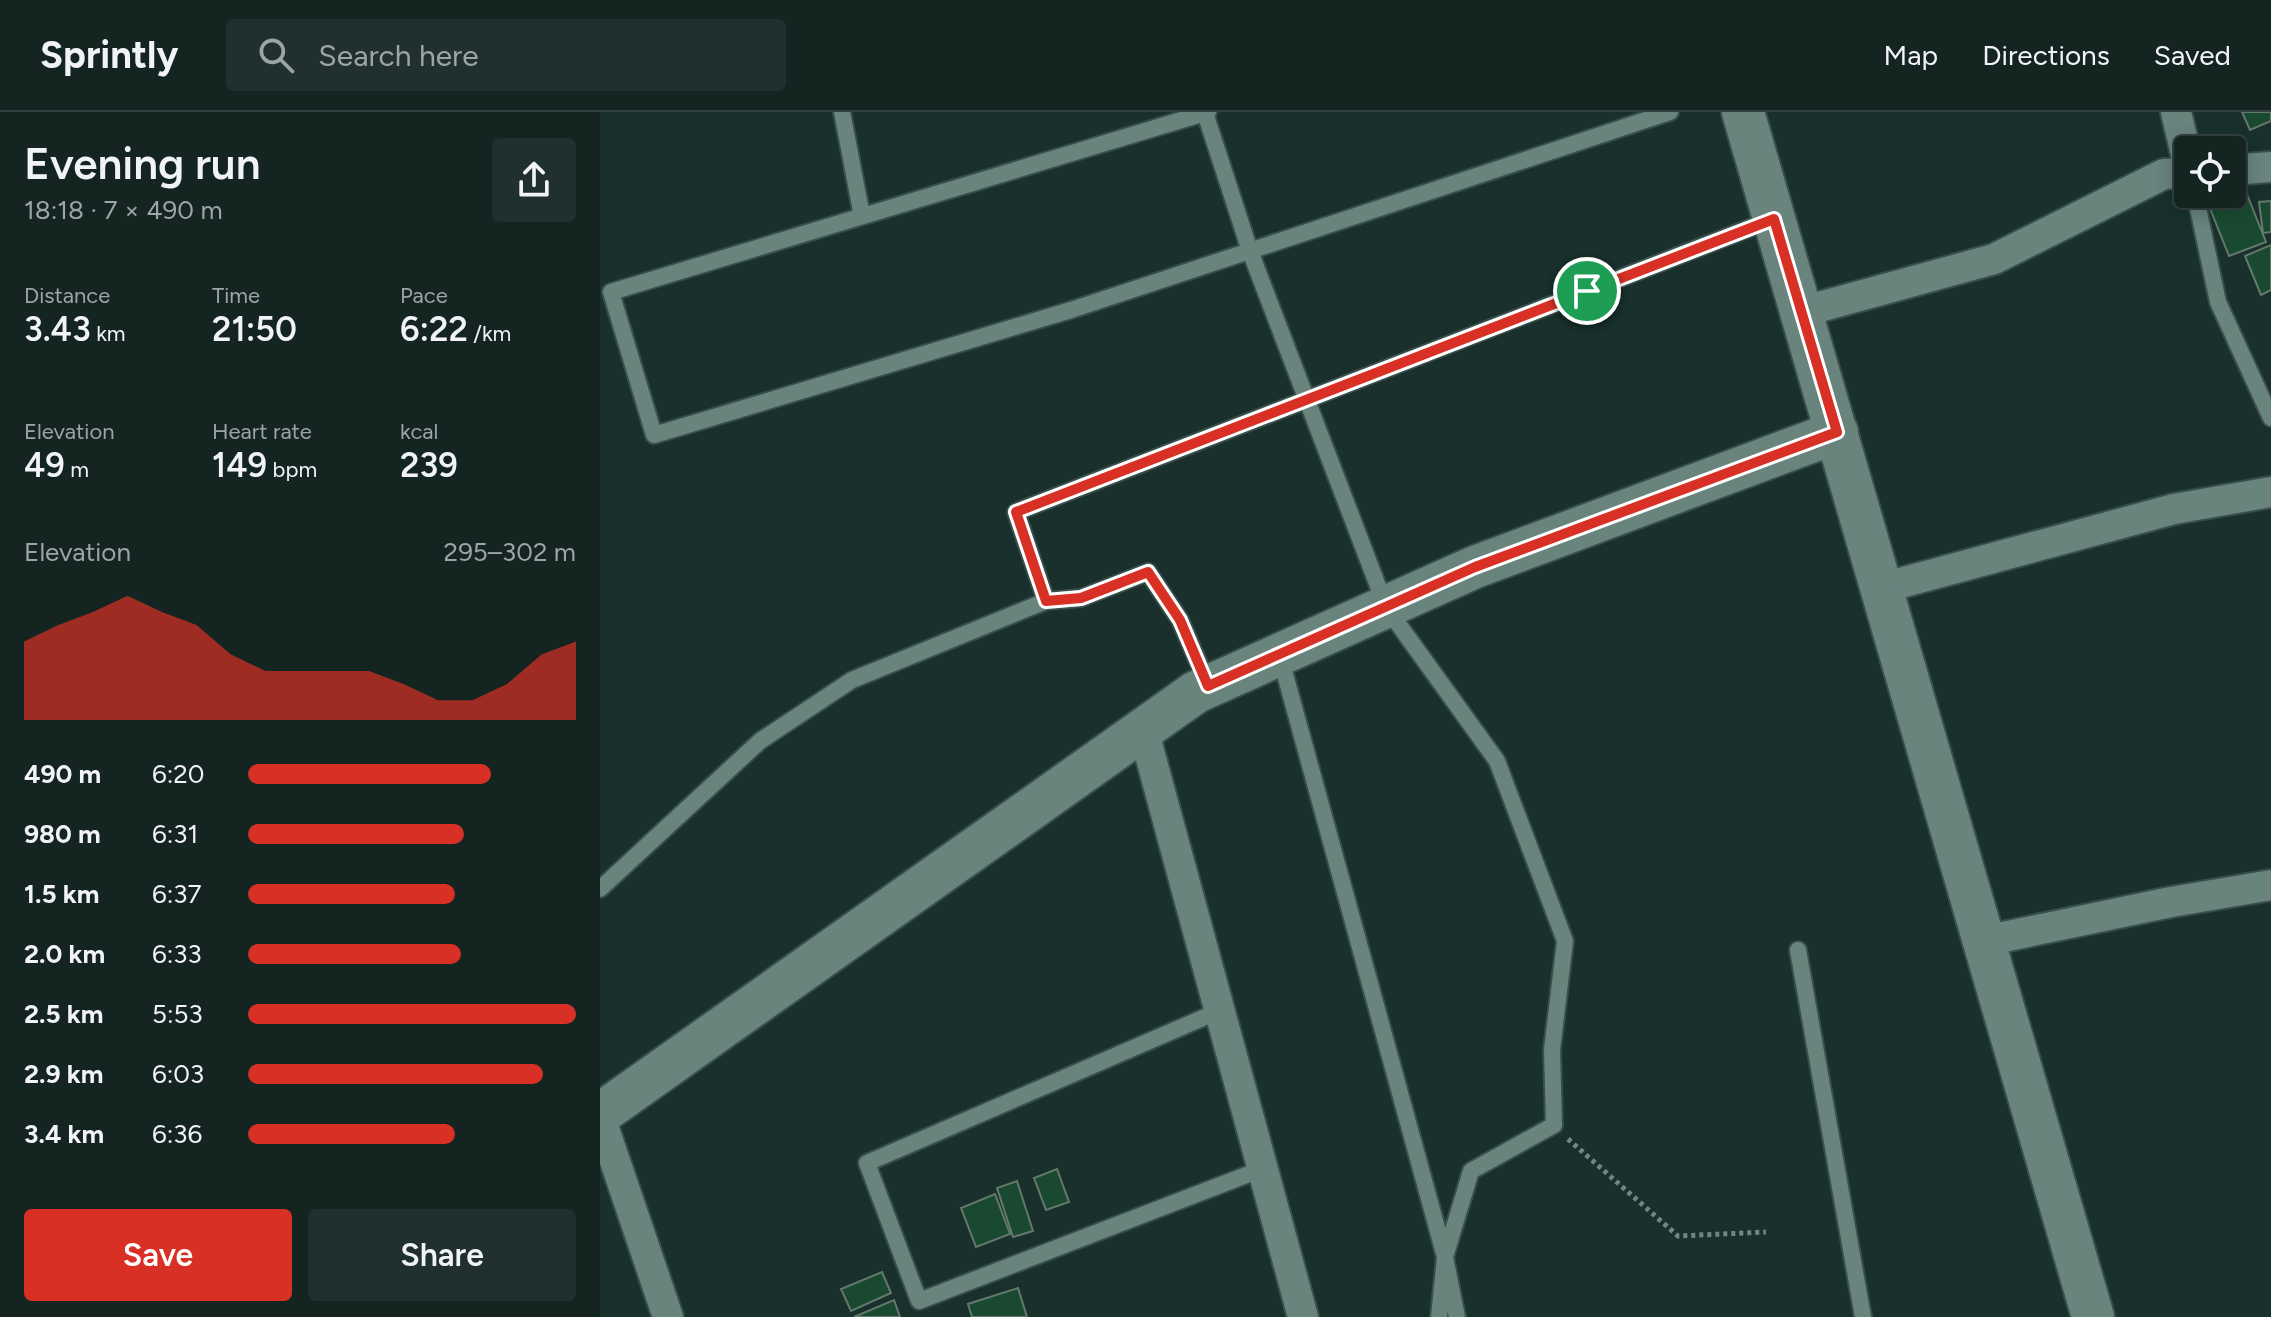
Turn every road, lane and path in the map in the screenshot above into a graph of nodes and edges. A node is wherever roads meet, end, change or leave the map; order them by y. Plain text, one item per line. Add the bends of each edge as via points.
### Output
1 (842, 112) edge
2 (1206, 112) edge
3 (1670, 112) edge
4 (1743, 112) edge
5 (2176, 112) edge
6 (2182, 136) edge
7 (2271, 167) edge
8 (2246, 169) edge
9 (2174, 174) edge
10 (2198, 208) edge
11 (862, 216) junction
12 (1774, 219) junction
13 (1250, 251) junction
14 (1801, 312) junction
15 (1306, 400) junction
16 (2271, 418) edge
17 (1837, 432) junction
18 (2271, 492) edge
19 (1882, 588) junction
20 (1046, 601) junction
21 (1386, 607) junction
22 (1279, 654) junction
23 (1208, 686) junction
24 (1143, 729) junction
25 (2271, 885) edge
26 (600, 889) edge
27 (1984, 941) junction
28 (1798, 950) dead end
29 (1219, 1011) junction
30 (600, 1116) edge
31 (1554, 1125) junction
32 (1262, 1169) junction
33 (1766, 1232) dead end
34 (1445, 1257) junction
35 (668, 1317) edge
36 (1303, 1317) edge
37 (1439, 1317) edge
38 (1457, 1317) edge
39 (1863, 1317) edge
40 (2093, 1317) edge

1 - 11 lane
2 - 11 lane
2 - 13 lane
3 - 13 lane
4 - 12 main road
5 - 6 street
7 - 8 street
9 - 14 street via 1994,259
10 - 16 lane via 2218,302
11 - 13 lane via 611,292 654,435
12 - 14 main road
12 - 15 lane
13 - 15 lane
14 - 17 main road
15 - 20 lane via 1016,512
15 - 21 lane
17 - 19 main road
17 - 21 main road via 1475,567
18 - 19 street via 2174,509
19 - 27 main road
20 - 23 lane via 1081,598 1148,572 1180,620
20 - 26 lane via 852,680 760,741
21 - 22 main road
21 - 31 lane via 1497,761 1565,941 1552,1050
22 - 23 main road
22 - 34 lane
23 - 24 main road
24 - 29 street
24 - 30 main road
25 - 27 street
27 - 40 main road
28 - 39 lane
29 - 32 street
29 - 32 lane via 867,1163 919,1301
30 - 35 street
31 - 33 path via 1678,1236
31 - 34 lane via 1471,1171
32 - 36 street
34 - 37 lane
34 - 38 lane

